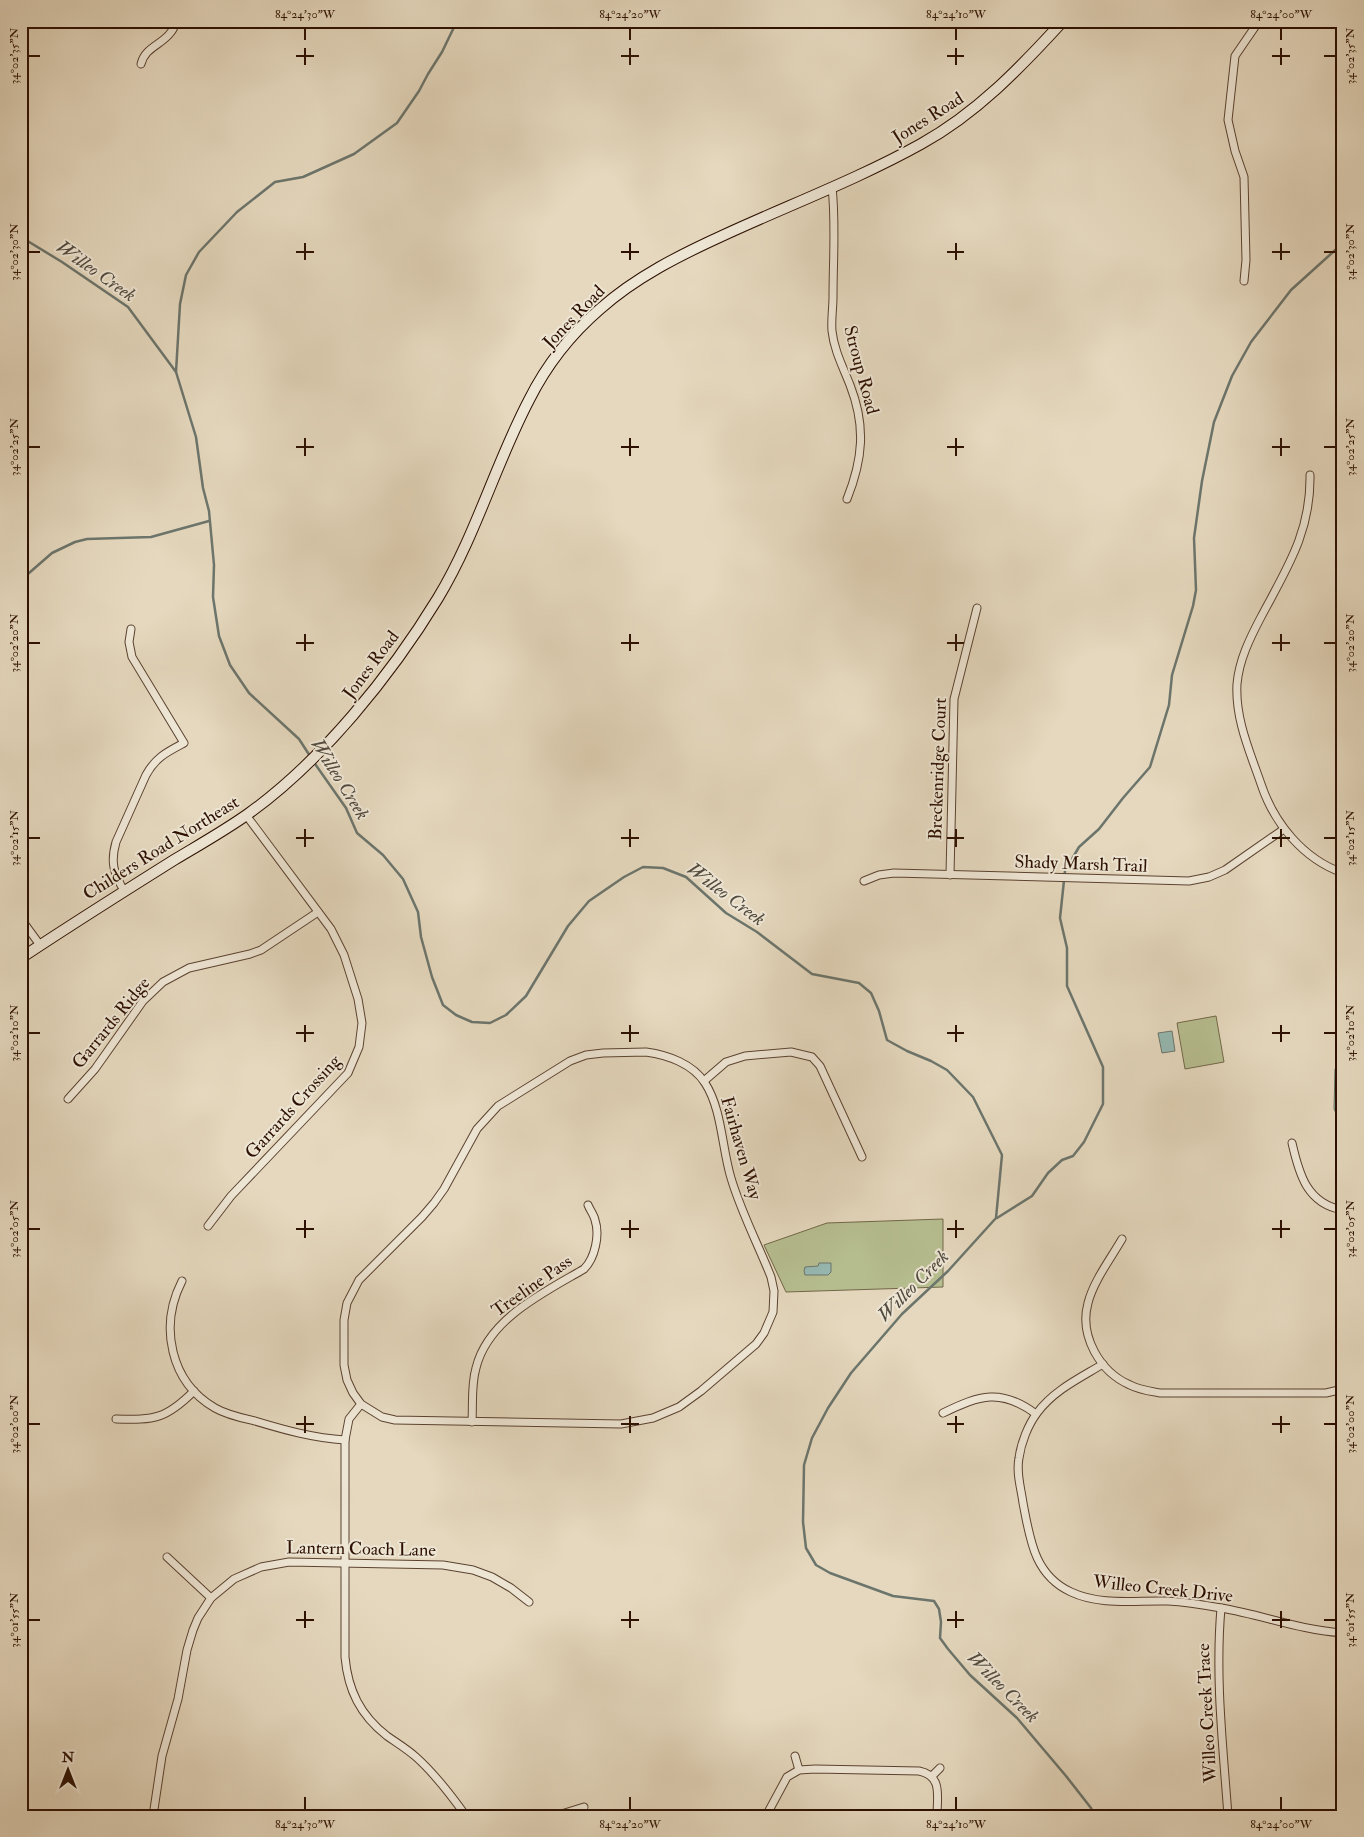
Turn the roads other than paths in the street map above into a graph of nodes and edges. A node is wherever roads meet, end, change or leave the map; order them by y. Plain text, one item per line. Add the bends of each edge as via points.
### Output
1 (176, 21) edge
2 (1063, 21) edge
3 (1259, 21) edge
4 (141, 64) dead end
5 (832, 187) junction
6 (1244, 281) dead end
7 (1310, 475) dead end
8 (847, 499) dead end
9 (977, 608) dead end
10 (130, 629) dead end
11 (312, 758) joint
12 (246, 815) junction
13 (1284, 829) junction
14 (1343, 874) edge
15 (950, 875) junction
16 (864, 881) dead end
17 (124, 891) junction
18 (318, 912) junction
19 (21, 919) edge
20 (40, 945) junction
21 (21, 958) edge
22 (704, 1081) junction
23 (68, 1099) dead end
24 (1292, 1143) dead end
25 (862, 1157) dead end
26 (588, 1205) dead end
27 (1343, 1210) edge
28 (208, 1226) dead end
29 (1122, 1239) dead end
30 (182, 1281) dead end
31 (1104, 1364) junction
32 (1343, 1389) edge
33 (194, 1391) junction
34 (361, 1404) junction
35 (943, 1413) dead end
36 (1036, 1414) junction
37 (116, 1419) dead end
38 (472, 1422) junction
39 (345, 1440) junction
40 (167, 1557) dead end
41 (345, 1563) junction
42 (211, 1598) junction
43 (529, 1602) dead end
44 (1221, 1608) junction
45 (1343, 1633) edge
46 (21, 1729) edge
47 (21, 1742) edge
48 (795, 1756) dead end
49 (940, 1768) dead end
50 (798, 1770) junction
51 (932, 1776) junction
52 (584, 1807) dead end
53 (152, 1816) edge
54 (466, 1816) edge
55 (555, 1816) edge
56 (766, 1816) edge
57 (936, 1816) edge
58 (1228, 1816) edge

1 - 4 street via 172,32 148,51
2 - 5 street, Jones Road via 997,90 969,113 916,147
3 - 6 street via 1235,56 1228,120 1244,177
5 - 8 street, Stroup Road via 832,332 837,354 856,400 861,432 860,456
5 - 11 street, Jones Road via 659,267 618,294 582,326 555,358 529,399 470,538 437,599 378,685
7 - 13 street via 1309,506 1302,536 1247,646 1237,684 1242,731 1265,797
9 - 15 street, Breckenridge Court via 954,699
10 - 17 street via 132,657 184,743 159,756 152,764 116,842 113,864
11 - 12 street, Childers Road Northeast
12 - 17 street, Childers Road Northeast
12 - 18 street, Garrards Crossing
13 - 14 street via 1308,853
13 - 15 street, Shady Marsh Trail via 1225,870 1189,881
15 - 16 street, Shady Marsh Trail via 894,873
17 - 20 street, Childers Road Northeast
18 - 23 street, Garrards Ridge via 261,950 189,968 163,982 143,1001 95,1069
18 - 28 street, Garrards Crossing via 339,944 358,999 362,1035 355,1060 339,1084 231,1196
19 - 20 street
20 - 21 street, Childers Road Northeast
22 - 25 street via 735,1058 791,1052 812,1057 820,1066
22 - 34 street, Fairhaven Way via 685,1064 659,1054 595,1054 570,1061 492,1112 477,1129 434,1203 366,1272 352,1291 344,1320 344,1366 347,1380
22 - 38 street, Fairhaven Way via 714,1102 736,1195 771,1277 774,1302 764,1333 756,1344 691,1399 653,1418 620,1424
24 - 27 street via 1298,1169 1309,1191 1325,1204
26 - 38 street, Treeline Pass via 596,1221 591,1262 520,1308 488,1338 475,1368
29 - 31 street via 1092,1291 1086,1310 1088,1339
30 - 33 street via 172,1307 170,1338 173,1356
31 - 32 street via 1128,1384 1160,1393 1326,1393
31 - 36 street, Willeo Creek Drive via 1058,1390
33 - 37 street via 164,1416
33 - 39 street via 216,1408 231,1414 310,1437
34 - 38 street, Fairhaven Way via 382,1417 395,1420
34 - 39 street via 349,1419
35 - 36 street via 970,1400 993,1397 1014,1401
36 - 44 street, Willeo Creek Drive via 1020,1450 1018,1472 1030,1544 1049,1576 1068,1591 1092,1599
39 - 41 street
40 - 42 street
41 - 42 street, Lantern Coach Lane via 289,1562 261,1567 234,1579
41 - 43 street, Lantern Coach Lane via 443,1565 473,1570 505,1584
41 - 54 street via 345,1657 354,1697 377,1728 429,1769
42 - 53 street, Lantern Coach Lane via 198,1618 187,1650 162,1756
44 - 45 street, Willeo Creek Drive via 1303,1629
44 - 58 street, Willeo Creek Trace via 1218,1687
46 - 47 street
48 - 50 street
49 - 51 street
50 - 51 street via 919,1771
50 - 56 street via 787,1777
51 - 57 street via 937,1785
52 - 55 street

